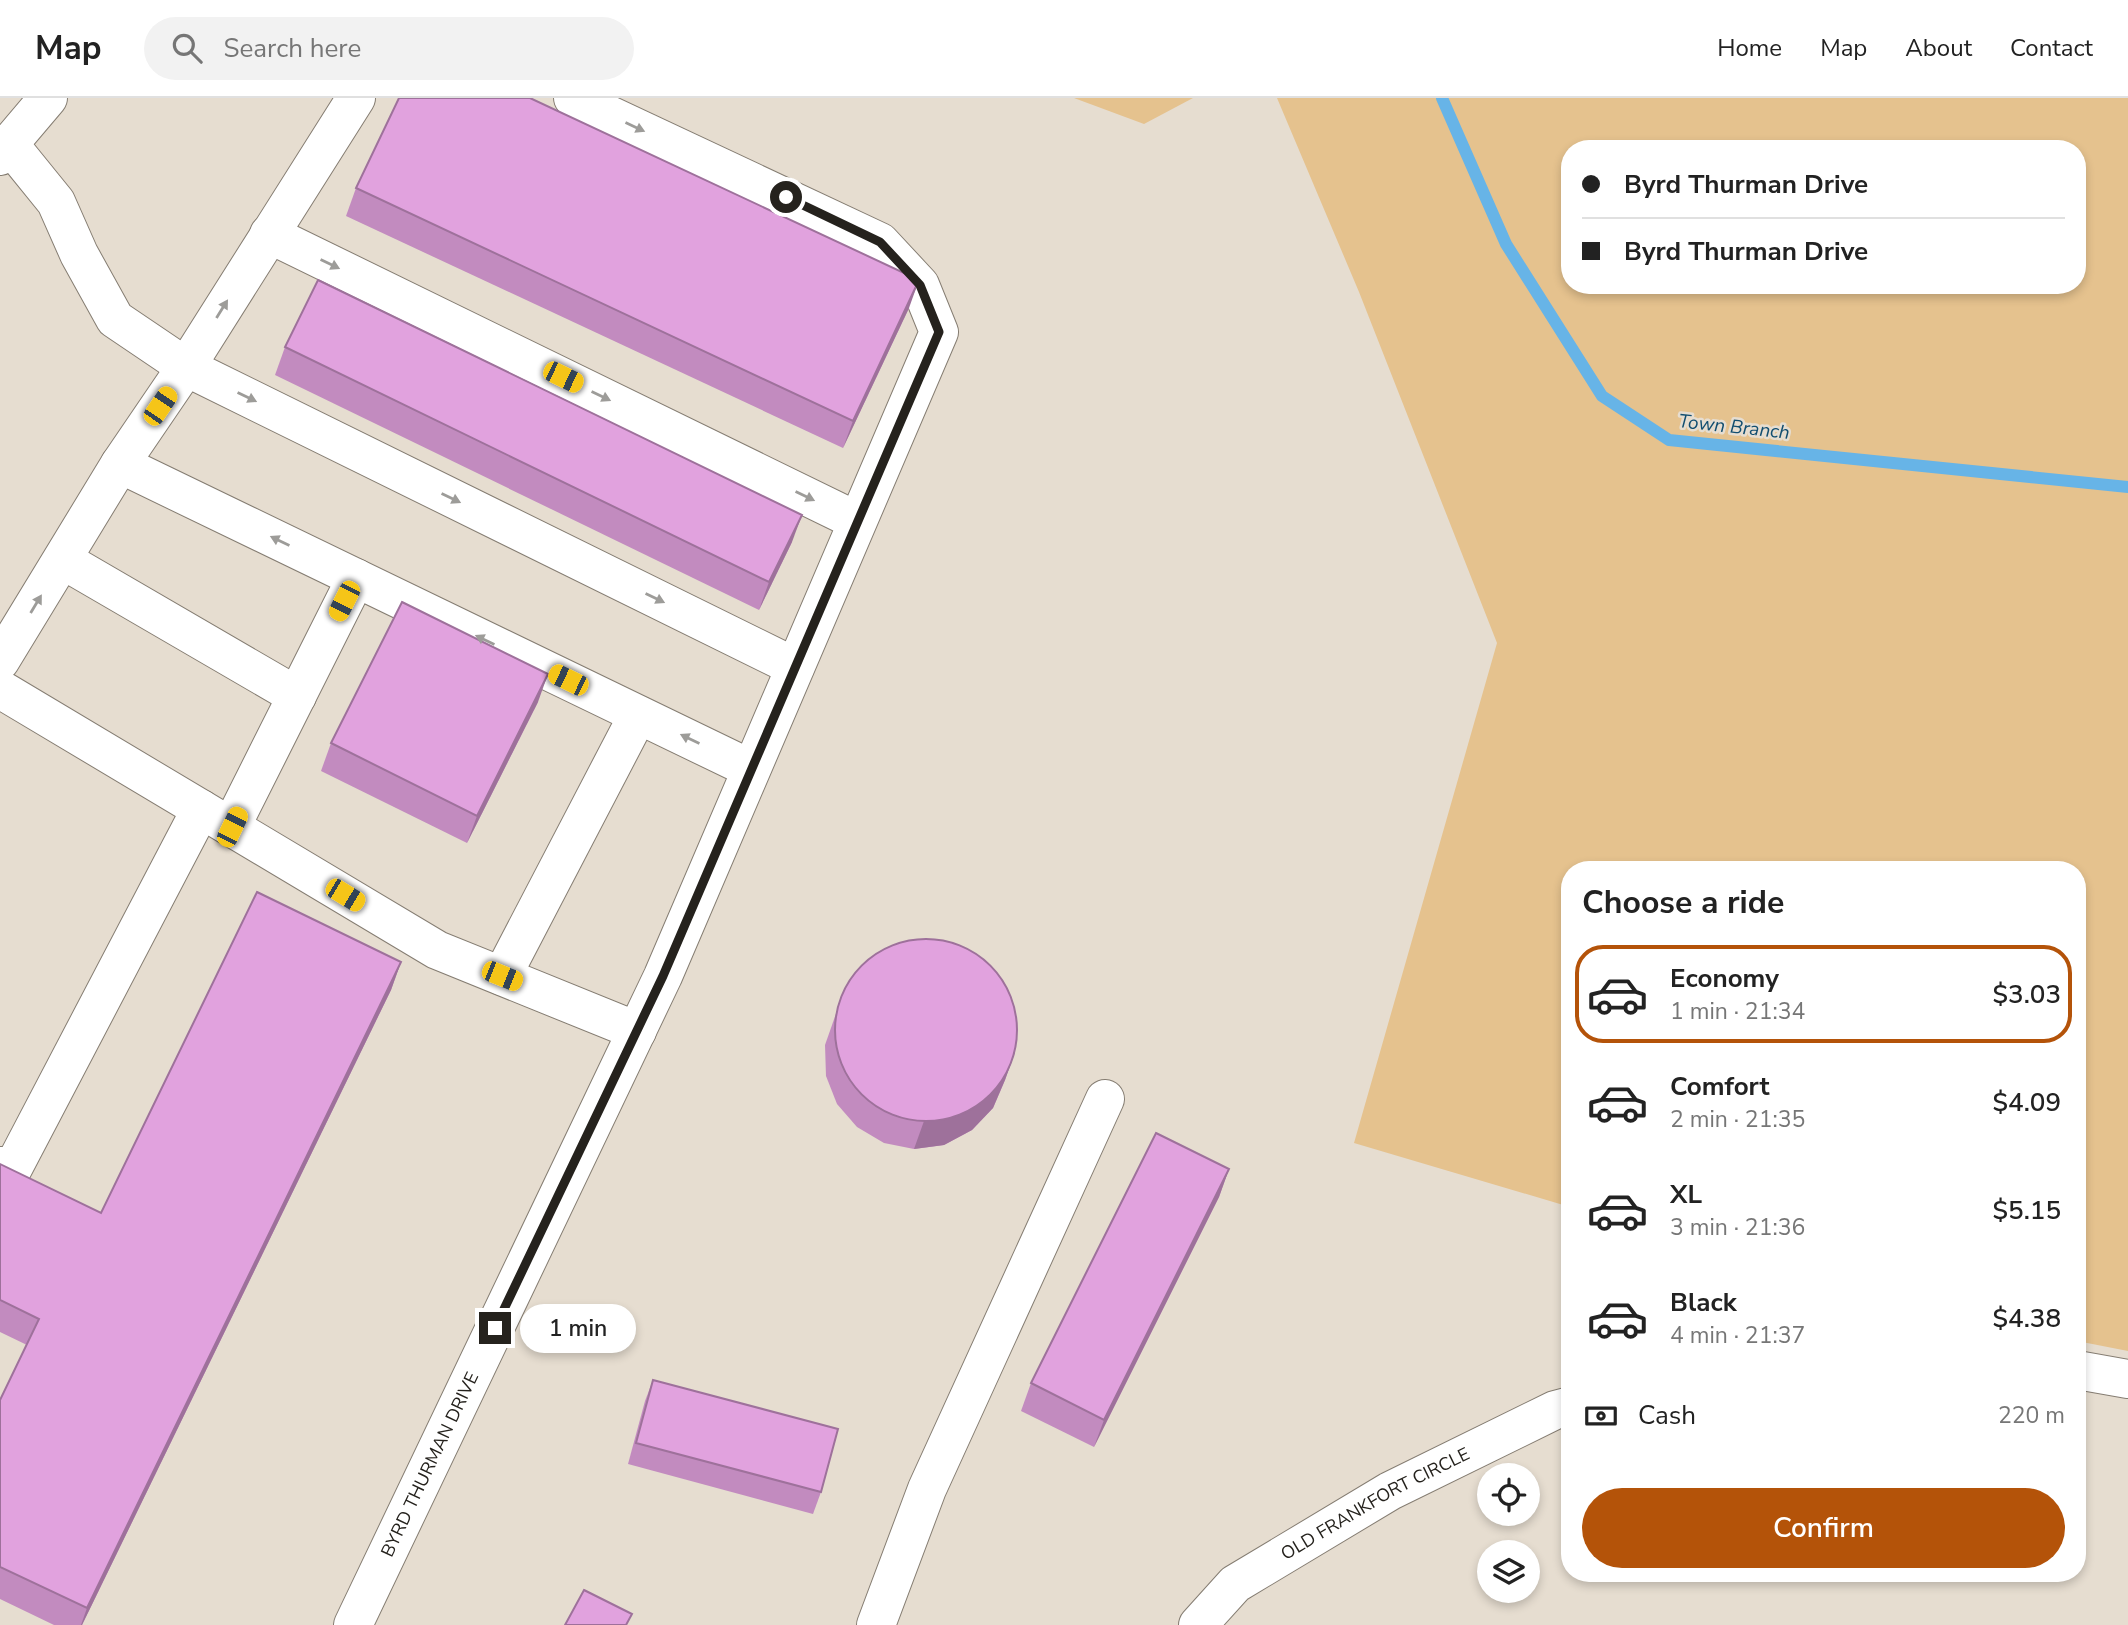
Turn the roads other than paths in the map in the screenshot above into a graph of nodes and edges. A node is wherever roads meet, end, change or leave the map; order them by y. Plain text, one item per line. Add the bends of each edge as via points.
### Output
1 (48, 98) edge
2 (356, 98) edge
3 (573, 98) edge
4 (5, 150) edge
5 (269, 234) junction
6 (186, 367) junction
7 (120, 464) junction
8 (857, 521) junction
9 (63, 560) junction
10 (356, 578) junction
11 (0, 661) edge
12 (795, 667) junction
13 (0, 688) edge
14 (297, 696) junction
15 (638, 715) junction
16 (751, 769) junction
17 (216, 818) junction
18 (502, 976) junction
19 (637, 1031) junction
20 (1105, 1099) dead end
21 (0, 1166) edge
22 (2086, 1372) edge
23 (2128, 1379) edge
24 (1561, 1408) edge
25 (353, 1625) edge
26 (876, 1625) edge
27 (1198, 1625) edge

1 - 4 street
2 - 5 street
3 -> 8 street, BYRD THURMAN DRIVE via 880,242 920,285 939,332
4 - 6 street via 56,202 115,319
6 -> 5 street
5 -> 8 street
6 - 7 street
6 -> 12 street
7 - 9 street
10 -> 7 street
8 - 12 street, BYRD THURMAN DRIVE
11 -> 9 street
9 - 14 street
10 - 14 street
15 -> 10 street
12 - 16 street, BYRD THURMAN DRIVE
13 - 17 street
14 - 17 street
16 -> 15 street
15 - 18 street
16 - 19 street, BYRD THURMAN DRIVE
17 - 18 street via 437,950
17 - 21 street via 11,1172
18 - 19 street
19 - 25 street, BYRD THURMAN DRIVE
20 - 26 street via 927,1489
22 - 23 street
24 - 27 street, OLD FRANKFORT CIRCLE via 1390,1491 1235,1584

